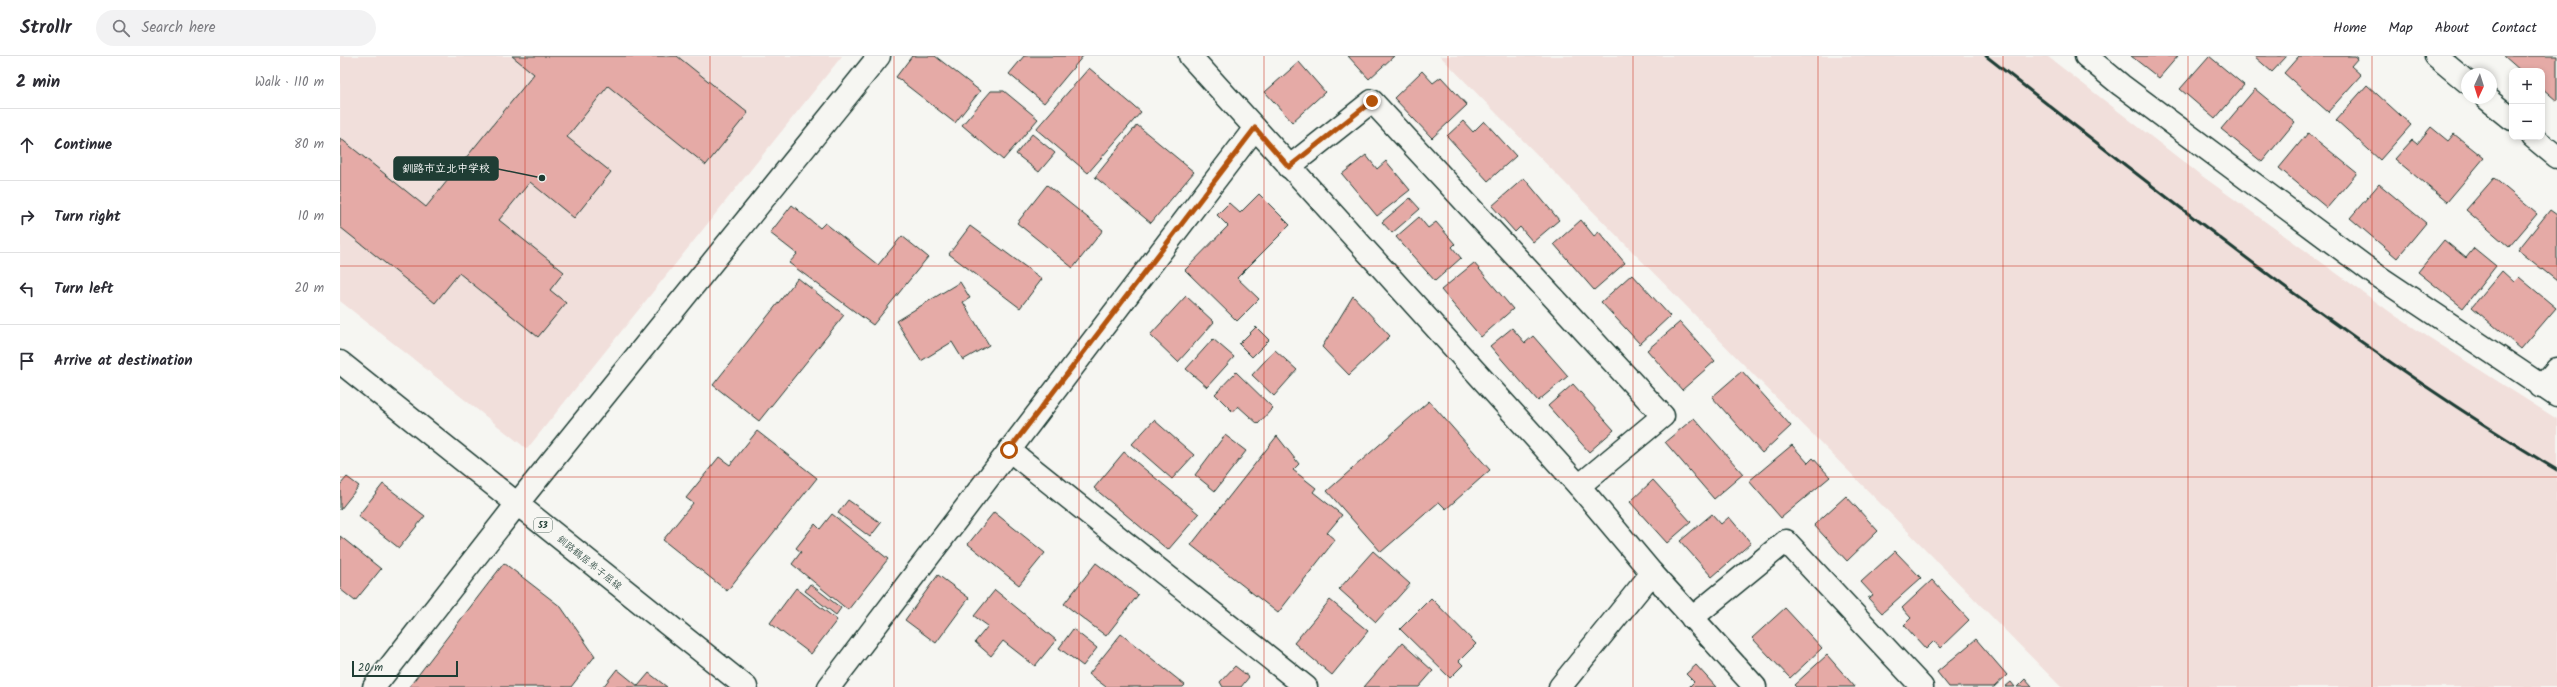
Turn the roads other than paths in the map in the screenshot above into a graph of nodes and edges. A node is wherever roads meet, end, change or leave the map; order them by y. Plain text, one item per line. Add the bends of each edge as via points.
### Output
1 (879, 56) edge
2 (1190, 56) edge
3 (2086, 56) edge
4 (2436, 56) edge
5 (2461, 77) edge
6 (2493, 104) edge
7 (2509, 117) edge
8 (1255, 128) junction
9 (2537, 140) edge
10 (2557, 157) edge
11 (1289, 167) junction
12 (340, 362) edge
13 (2557, 369) edge
14 (2549, 391) edge
15 (1009, 450) junction
16 (1579, 486) junction
17 (517, 504) junction
18 (1652, 573) junction
19 (1692, 618) junction
20 (374, 687) edge
21 (746, 687) edge
22 (829, 687) edge
23 (1306, 687) edge
24 (1560, 687) edge
25 (1754, 687) edge
26 (1922, 687) edge

1 - 17 street
2 - 8 street
3 - 14 street via 2121,85 2379,277
4 - 5 street
6 - 7 street
8 - 11 street
8 - 15 street
9 - 10 street
11 - 16 street
11 - 16 street via 1372,101 1662,416
12 - 17 street, 釧路鶴居弟子屈線 / 53
13 - 14 street
15 - 22 street
15 - 23 street
16 - 18 street
17 - 20 street
17 - 21 street, 釧路鶴居弟子屈線 / 53
18 - 19 street
18 - 24 street
19 - 25 street
19 - 26 street via 1786,541

